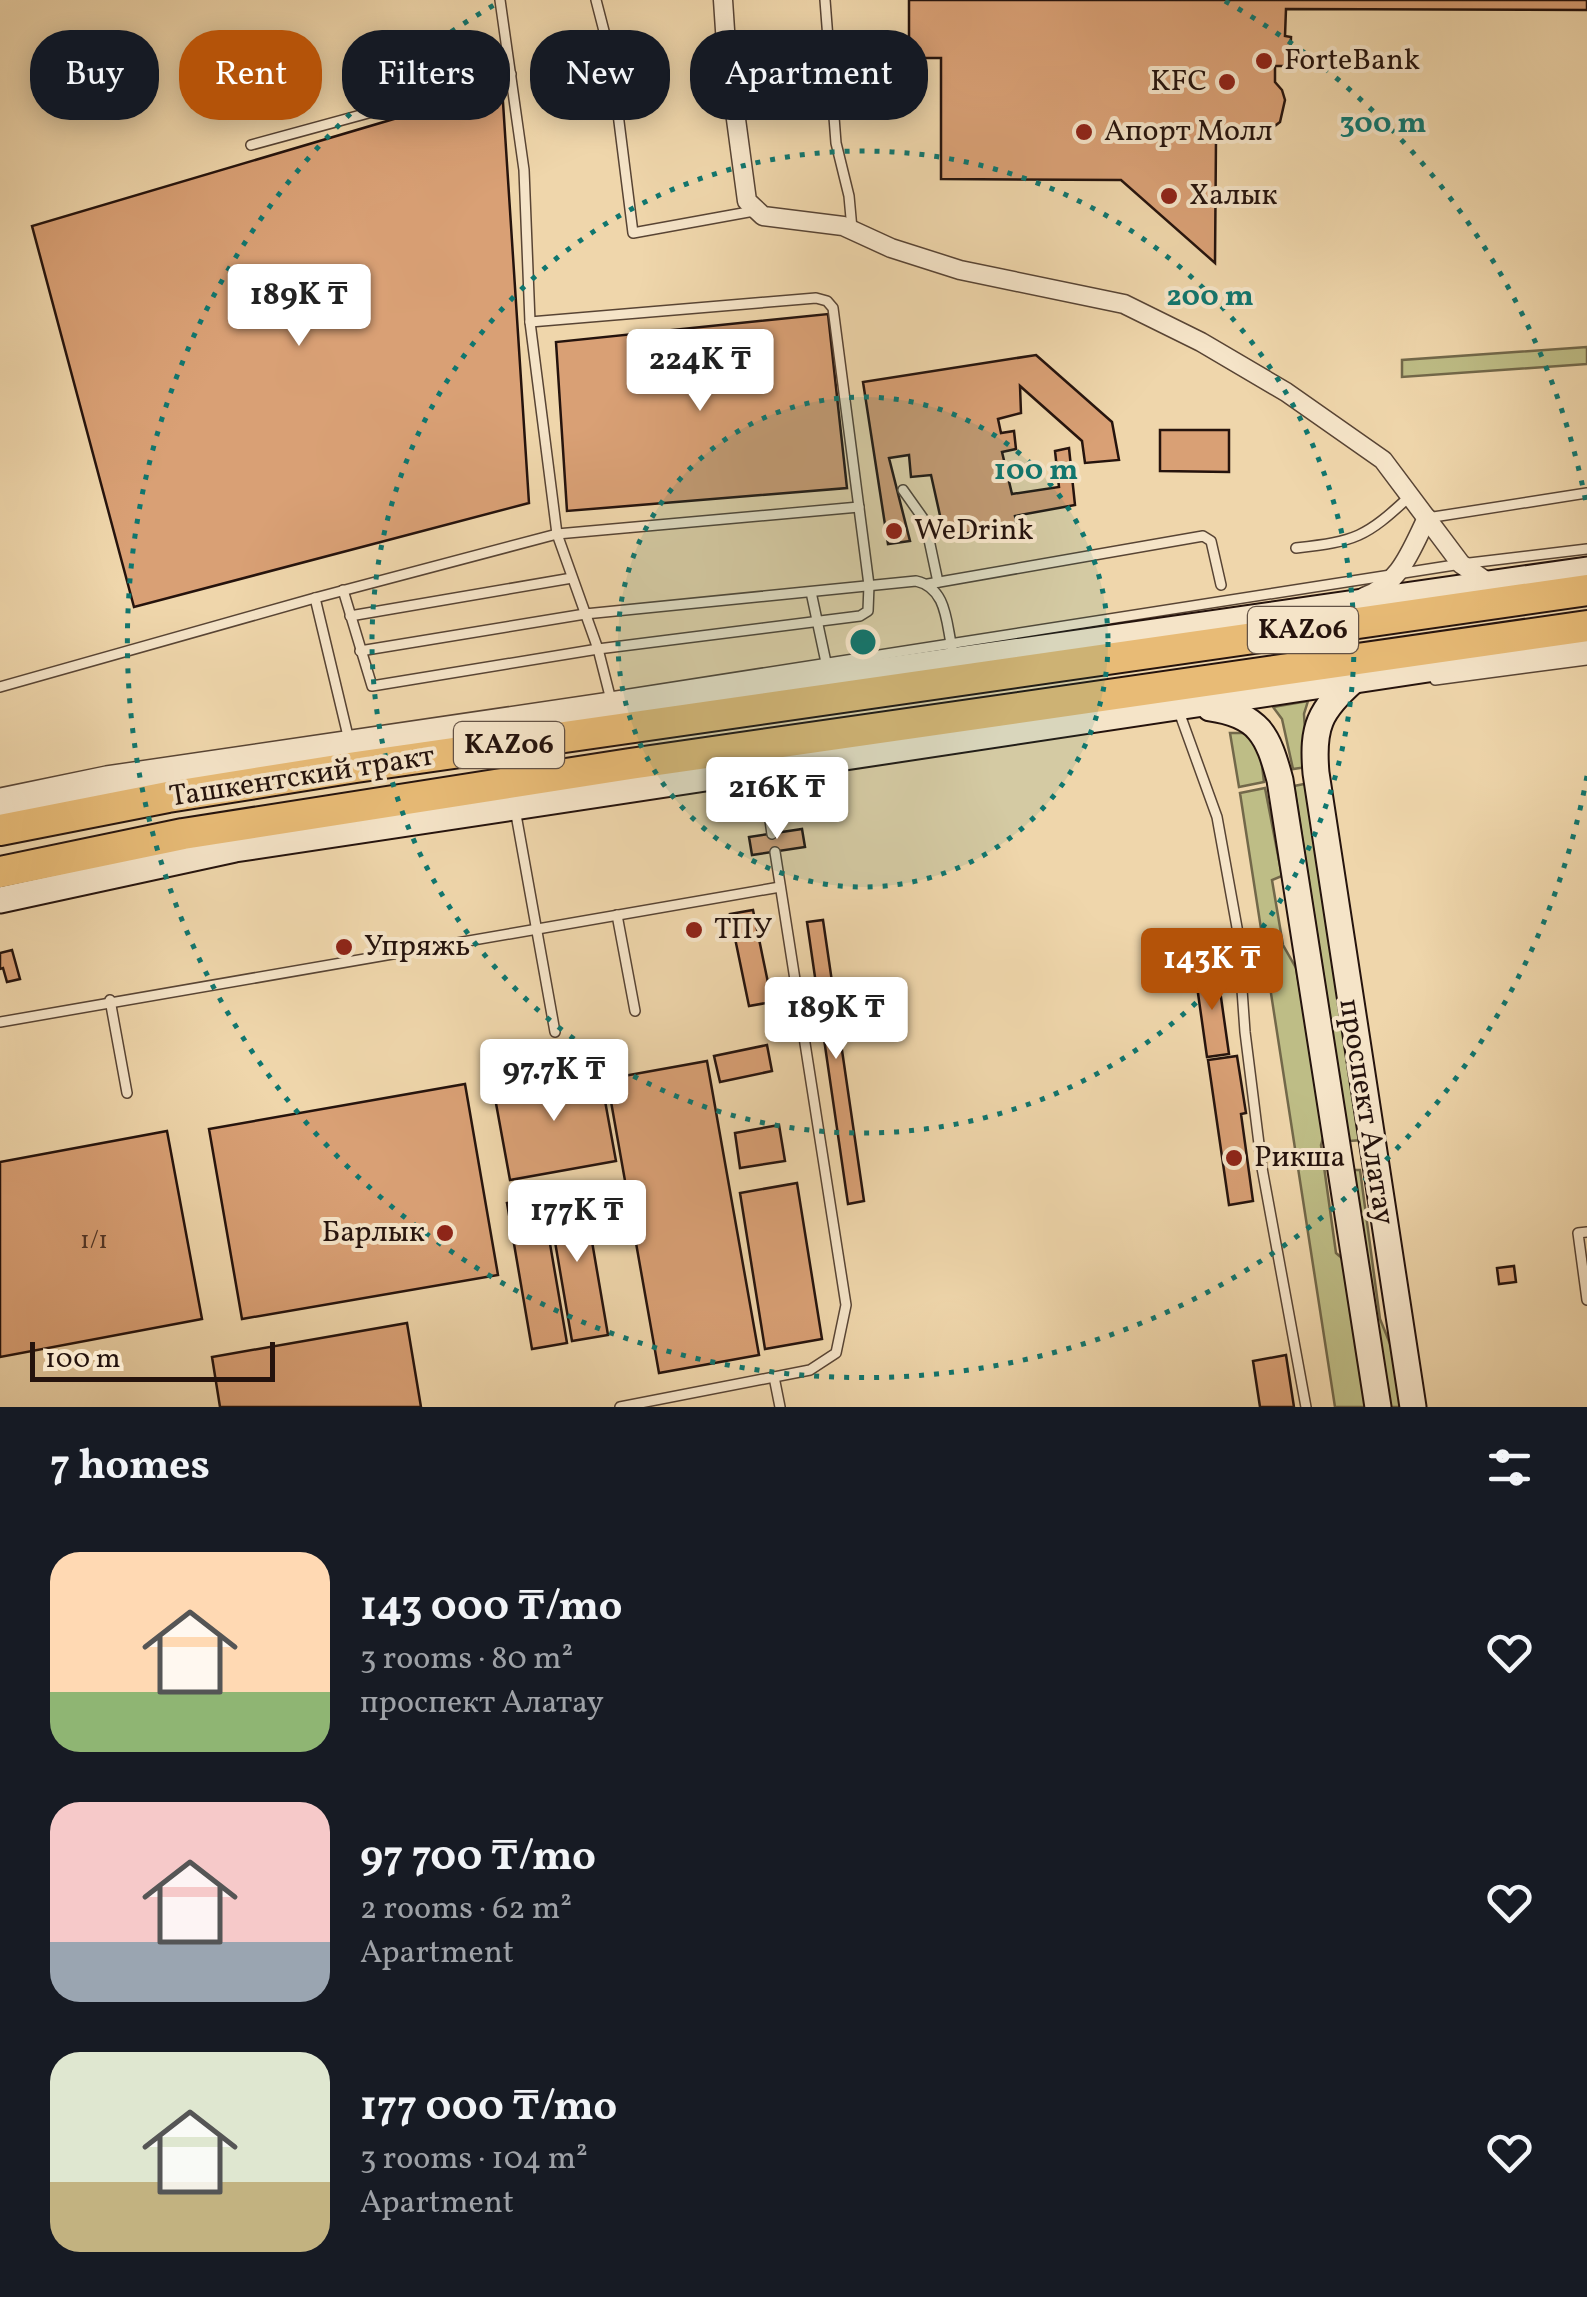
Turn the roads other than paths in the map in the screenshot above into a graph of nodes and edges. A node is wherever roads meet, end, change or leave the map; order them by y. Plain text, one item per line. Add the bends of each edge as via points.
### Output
1 (500, 0) edge
2 (596, 0) edge
3 (723, 0) edge
4 (825, 0) edge
5 (511, 74) junction
6 (252, 145) dead end
7 (754, 210) junction
8 (852, 230) junction
9 (530, 322) junction
10 (903, 490) dead end
11 (1587, 492) edge
12 (1410, 496) junction
13 (859, 507) junction
14 (1427, 518) junction
15 (557, 534) junction
16 (1296, 548) dead end
17 (1587, 548) edge
18 (1461, 564) junction
19 (1587, 570) edge
20 (1398, 575) junction
21 (572, 578) junction
22 (934, 583) junction
23 (1490, 584) junction
24 (869, 585) junction
25 (1221, 585) dead end
26 (343, 590) junction
27 (1587, 590) edge
28 (811, 592) junction
29 (315, 598) junction
30 (1342, 605) junction
31 (585, 614) junction
32 (350, 616) junction
33 (820, 621) junction
34 (1587, 626) edge
35 (1587, 646) edge
36 (598, 649) junction
37 (360, 651) junction
38 (953, 653) junction
39 (1587, 660) edge
40 (1362, 669) junction
41 (828, 670) junction
42 (1424, 682) dead end
43 (1406, 684) dead end
44 (0, 687) edge
45 (612, 703) junction
46 (1184, 706) junction
47 (349, 741) junction
48 (763, 774) junction
49 (0, 793) edge
50 (0, 807) edge
51 (516, 811) junction
52 (0, 830) edge
53 (772, 834) dead end
54 (775, 852) dead end
55 (0, 872) edge
56 (780, 887) junction
57 (0, 900) edge
58 (617, 916) junction
59 (538, 928) junction
60 (110, 1000) junction
61 (634, 1011) dead end
62 (0, 1022) edge
63 (555, 1032) dead end
64 (127, 1093) dead end
65 (1376, 1158) junction
66 (1341, 1162) junction
67 (1587, 1232) edge
68 (1587, 1300) edge
69 (774, 1377) junction
70 (620, 1407) edge
71 (780, 1407) edge
72 (1306, 1407) edge
73 (1378, 1407) edge
74 (1413, 1407) edge

1 - 5 lane
2 - 7 lane via 611,58 633,233
3 - 7 street
4 - 8 lane via 836,143
5 - 6 lane
5 - 9 lane via 524,170
7 - 8 street
8 - 12 street via 960,270 1124,304 1286,392 1383,460
9 - 13 lane via 827,301
9 - 15 lane
10 - 22 lane via 924,521
11 - 14 lane
12 - 14 street
12 - 16 lane via 1350,541
13 - 15 lane
13 - 24 lane
14 - 18 street
14 - 20 street
15 - 21 lane
15 - 26 lane
17 - 18 lane
18 - 20 lane
18 - 23 street
19 - 23 main road
20 - 30 street via 1376,593
20 - 38 lane
21 - 31 lane
21 - 32 lane
22 - 24 lane
22 - 25 lane via 1203,536 1212,541
22 - 38 lane
23 - 30 main road
24 - 28 lane
24 - 33 lane via 868,611
26 - 29 lane
26 - 32 lane
27 - 52 highway, Ташкентский тракт / KАZ06 via 356,767
28 - 31 lane
28 - 33 lane
29 - 44 lane
29 - 47 lane
30 - 38 main road
31 - 36 lane
31 - 37 lane
32 - 37 lane
33 - 36 lane
33 - 41 lane
34 - 40 highway, KАZ06
35 - 40 main road
36 - 37 lane via 372,686
36 - 45 lane
38 - 41 main road
39 - 42 lane
40 - 43 lane via 1387,687
40 - 46 main road
40 - 55 highway, KАZ06 via 611,766 183,834
40 - 65 main road, проспект Алатау via 1326,706 1314,746
41 - 45 main road
45 - 47 main road
46 - 48 main road
46 - 66 main road, проспект Алатау via 1249,719 1272,752
46 - 72 lane via 1217,817 1238,933 1262,1168
47 - 49 lane via 106,772
47 - 50 main road
48 - 51 main road
48 - 53 lane
51 - 57 main road via 236,849
51 - 59 lane
54 - 56 lane
56 - 58 lane
56 - 69 lane via 846,1305 836,1353 810,1370
58 - 59 lane
58 - 61 lane
59 - 60 lane
59 - 63 lane
60 - 62 lane
60 - 64 lane
65 - 66 main road
65 - 74 main road, проспект Алатау
66 - 73 main road, проспект Алатау
67 - 68 lane via 1578,1232
69 - 70 lane
69 - 71 lane

